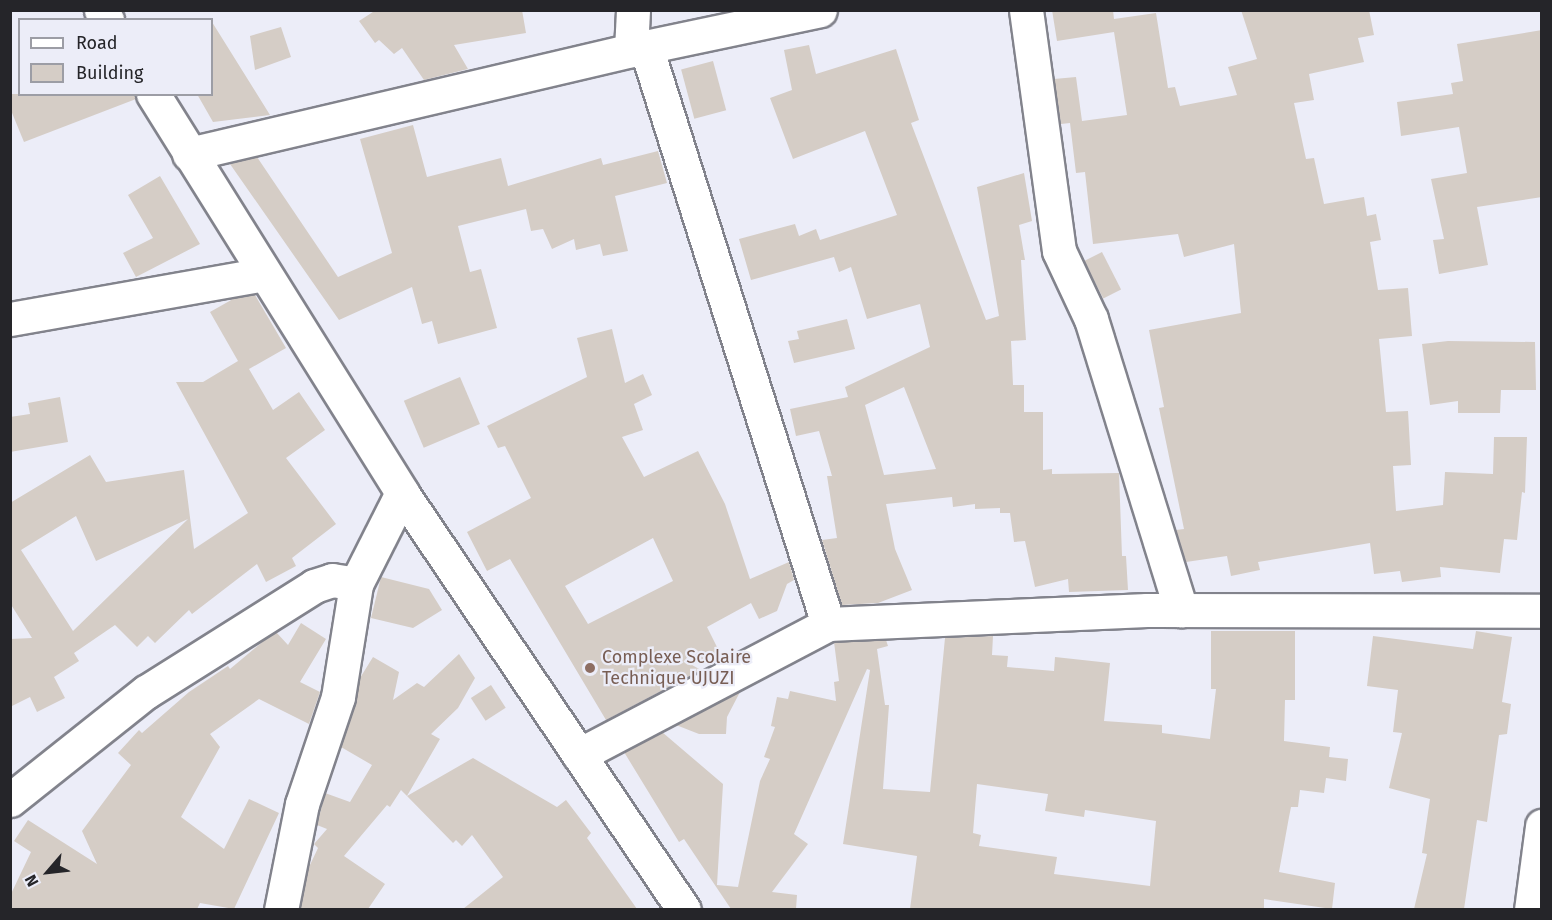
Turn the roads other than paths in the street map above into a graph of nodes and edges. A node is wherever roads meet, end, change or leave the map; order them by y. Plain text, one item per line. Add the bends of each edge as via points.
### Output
1 (633, 10) edge
2 (820, 10) edge
3 (1026, 10) edge
4 (638, 48) junction
5 (154, 96) edge
6 (189, 154) junction
7 (264, 274) junction
8 (10, 319) edge
9 (402, 493) junction
10 (356, 584) junction
11 (1181, 610) junction
12 (1542, 611) edge
13 (828, 624) junction
14 (579, 755) junction
15 (10, 800) edge
16 (1542, 826) edge
17 (281, 909) edge
18 (684, 909) edge
19 (1531, 909) edge

1 - 4 street
2 - 4 street
3 - 11 street via 1059,251 1091,319
4 - 6 street
4 - 13 street
5 - 6 street
6 - 7 street
7 - 8 street
7 - 9 street
9 - 10 street
9 - 14 street
10 - 15 street via 332,580 314,585 146,692
10 - 17 street via 339,697 302,804
11 - 12 street
11 - 13 street
13 - 14 street
14 - 18 street
16 - 19 street

